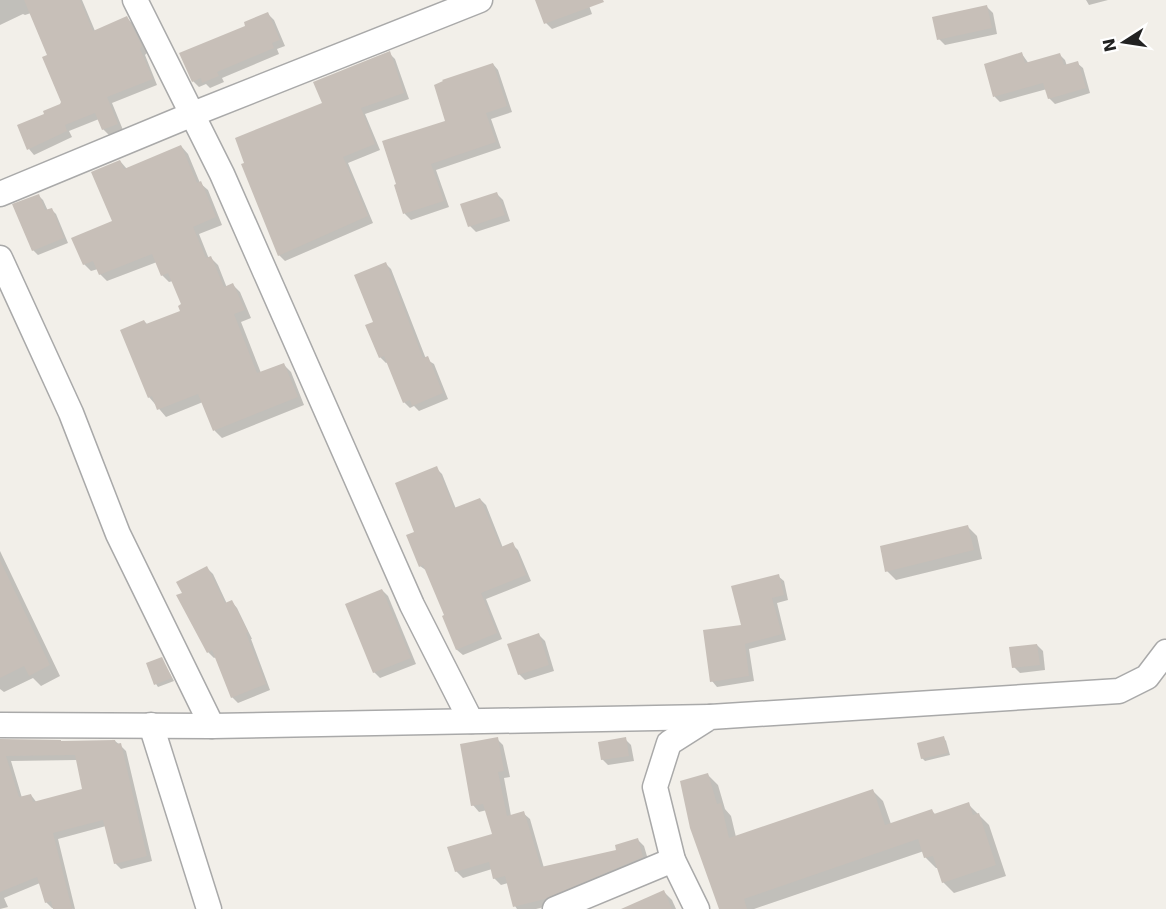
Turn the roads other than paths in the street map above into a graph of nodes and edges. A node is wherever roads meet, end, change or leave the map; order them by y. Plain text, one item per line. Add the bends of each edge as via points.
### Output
1 (135, 0) edge
2 (480, 0) edge
3 (193, 114) junction
4 (0, 194) edge
5 (0, 258) edge
6 (1166, 652) edge
7 (1156, 676) edge
8 (710, 717) junction
9 (471, 721) junction
10 (0, 725) edge
11 (151, 725) junction
12 (212, 726) junction
13 (673, 860) junction
14 (209, 909) edge
15 (555, 909) edge
16 (697, 909) edge

1 - 3 street
2 - 3 street
3 - 4 street
3 - 9 street via 412,605
5 - 12 street via 71,413 118,534
6 - 7 street
7 - 8 street via 1119,691
8 - 9 street
8 - 13 street via 669,743 655,787
9 - 12 street
10 - 11 street
11 - 12 street
11 - 14 street
13 - 15 street
13 - 16 street

